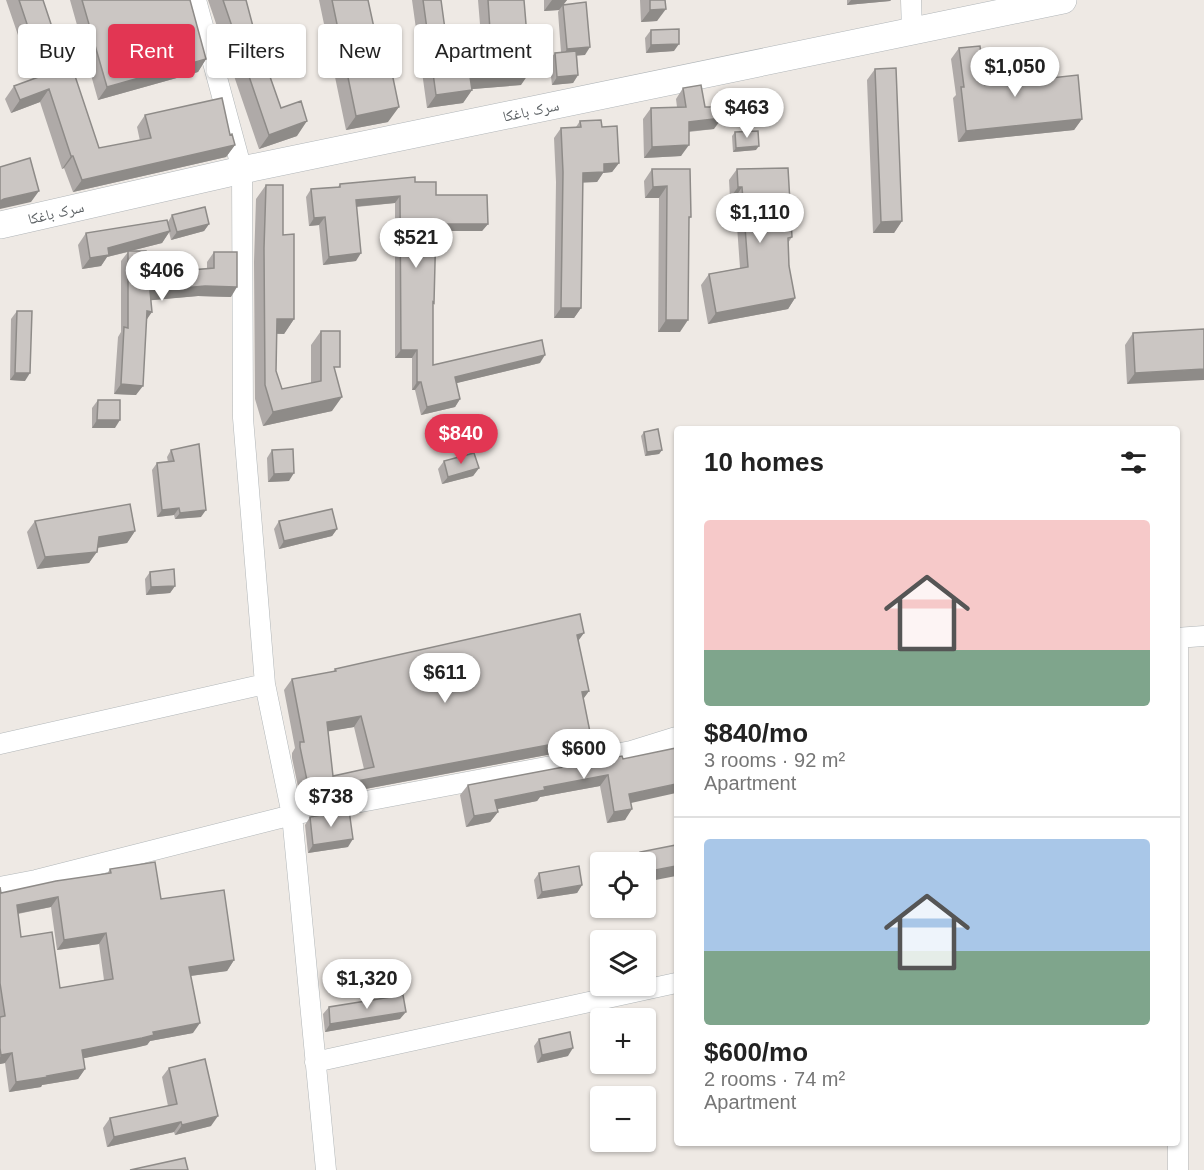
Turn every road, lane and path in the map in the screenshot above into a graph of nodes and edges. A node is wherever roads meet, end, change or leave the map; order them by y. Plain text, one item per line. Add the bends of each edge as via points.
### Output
1 (196, 0) edge
2 (911, 0) edge
3 (1063, 0) edge
4 (912, 31) junction
5 (242, 170) junction
6 (0, 225) edge
7 (1204, 636) edge
8 (1180, 638) edge
9 (266, 684) junction
10 (674, 738) edge
11 (0, 744) edge
12 (292, 815) junction
13 (0, 887) edge
14 (674, 983) edge
15 (315, 1062) junction
16 (1168, 1146) edge
17 (1178, 1146) edge
18 (1178, 1166) edge
19 (326, 1170) edge

1 - 5 street
2 - 4 street
3 - 4 street, سرک باغکا
4 - 5 street, سرک باغکا
5 - 6 street, سرک باغکا
5 - 9 street via 243,418
7 - 8 street
9 - 11 street
9 - 12 street
10 - 12 street via 631,751
12 - 13 street
12 - 15 street
14 - 15 street
15 - 19 street
16 - 18 street
17 - 18 street

